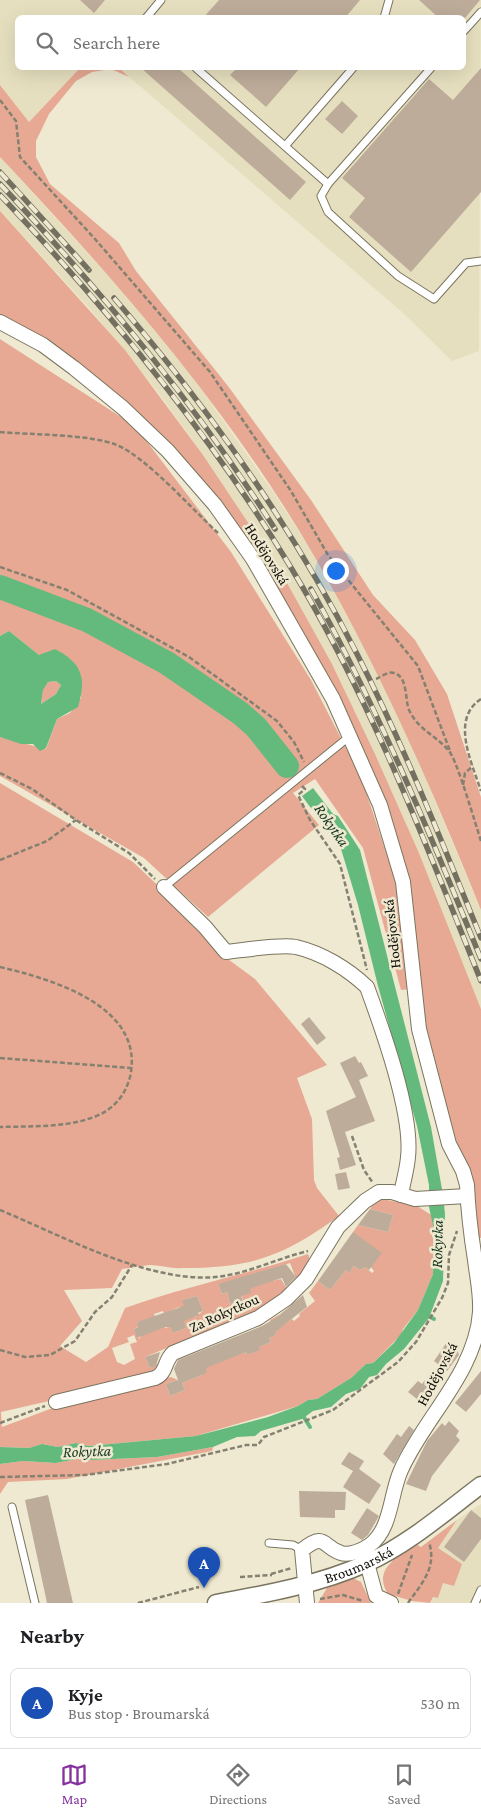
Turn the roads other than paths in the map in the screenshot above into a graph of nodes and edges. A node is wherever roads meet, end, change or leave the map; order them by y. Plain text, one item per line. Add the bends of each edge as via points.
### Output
1 (161, 0) edge
2 (389, 0) edge
3 (481, 12) edge
4 (148, 15) edge
5 (385, 15) edge
6 (466, 29) edge
7 (198, 70) edge
8 (351, 70) edge
9 (429, 70) edge
10 (286, 146) junction
11 (328, 184) junction
12 (481, 261) edge
13 (0, 322) edge
14 (350, 736) junction
15 (164, 887) joint
16 (401, 1195) junction
17 (467, 1196) junction
18 (56, 1402) road end
19 (481, 1485) edge
20 (12, 1507) dead end
21 (269, 1543) dead end
22 (302, 1550) junction
23 (367, 1563) junction
24 (304, 1584) junction
25 (481, 1590) edge
26 (386, 1601) edge
27 (35, 1603) edge
28 (216, 1603) edge
29 (307, 1603) edge
30 (475, 1603) edge

1 - 4 lane
2 - 5 lane
3 - 6 lane
7 - 10 lane
8 - 10 lane
9 - 11 lane
10 - 11 lane
11 - 12 lane via 321,196 328,212 398,276 434,299 466,263
13 - 14 street, Hodějovská via 43,345 123,408 168,451 215,505 253,559 333,699
14 - 15 lane
14 - 17 street, Hodějovská via 380,805 403,882 419,1029 449,1144 463,1171
15 - 16 street via 226,952 295,947 332,962 367,987 402,1098 409,1156
16 - 17 street via 416,1199
16 - 18 street, Za Rokytkou via 379,1192 365,1201 338,1227 306,1279 286,1299 258,1318 173,1353 161,1376
17 - 22 street, Hodějovská via 480,1314 457,1379 407,1457 386,1523 375,1540 351,1553 341,1553 320,1541
19 - 23 street, Broumarská via 415,1534
20 - 27 lane
21 - 22 lane via 293,1544
22 - 24 street
23 - 24 street, Broumarská
23 - 26 street via 376,1596
24 - 28 street, Broumarská
24 - 29 street
25 - 30 lane

